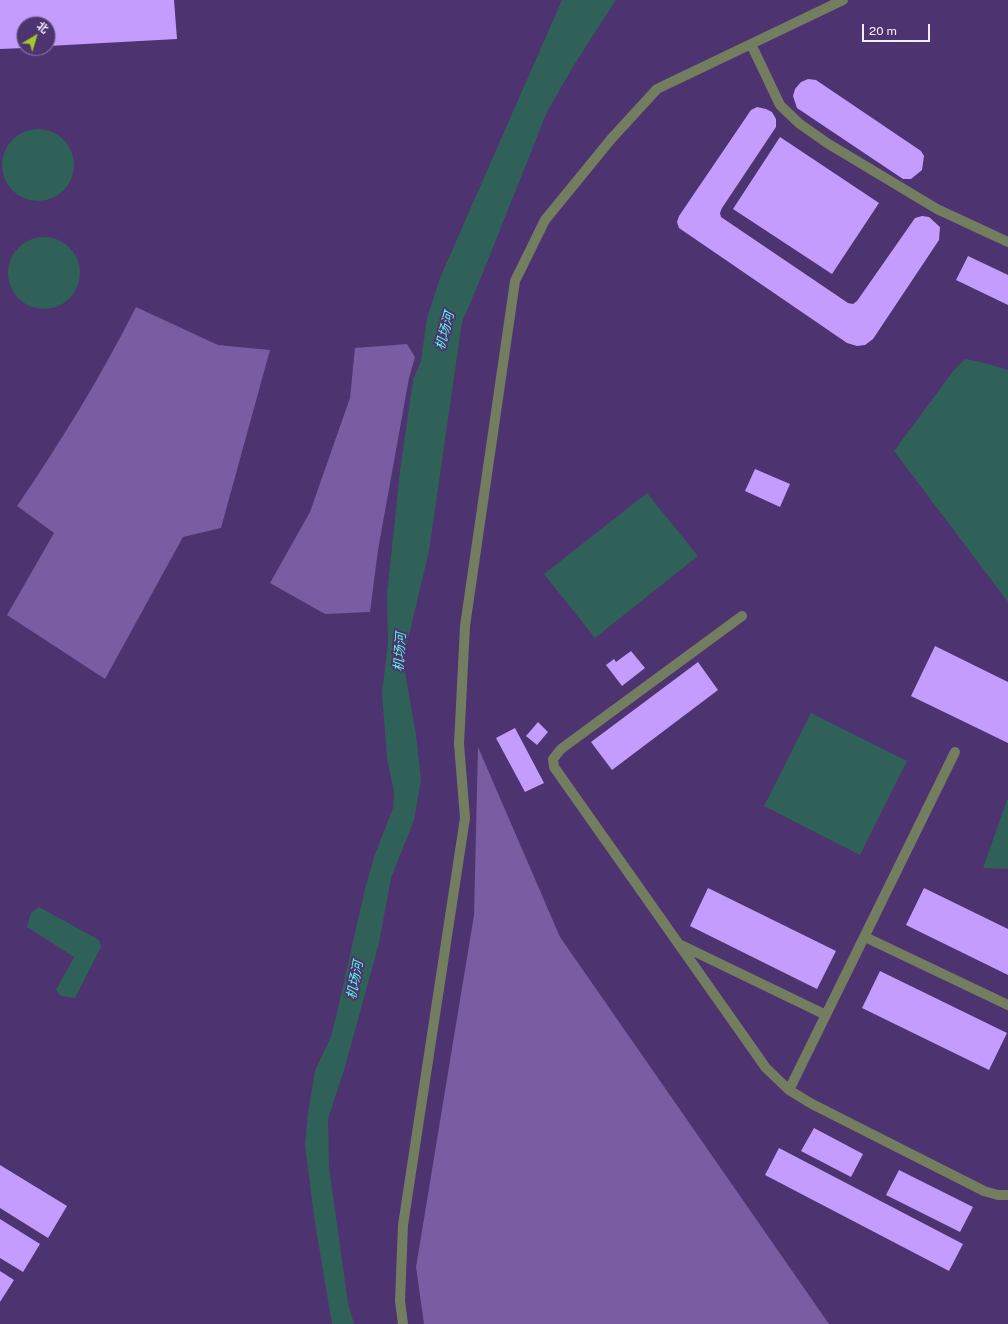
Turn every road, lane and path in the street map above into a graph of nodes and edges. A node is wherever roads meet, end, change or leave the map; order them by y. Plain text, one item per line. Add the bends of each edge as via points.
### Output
1 (843, 0) edge
2 (750, 44) junction
3 (1008, 242) edge
4 (742, 616) dead end
5 (956, 752) dead end
6 (865, 937) junction
7 (679, 944) junction
8 (1008, 1005) edge
9 (826, 1015) junction
10 (789, 1090) junction
11 (1008, 1195) edge
12 (403, 1324) edge

1 - 2 lane
2 - 3 lane via 780,105 800,124 937,209
2 - 12 lane via 657,89 612,138 545,220 515,281 465,626 459,744 465,818 403,1225 400,1301
4 - 7 lane via 561,749 553,759 554,767
5 - 6 lane
6 - 8 lane
6 - 9 lane
7 - 9 lane
7 - 10 lane via 766,1068
9 - 10 lane
10 - 11 lane via 984,1191

